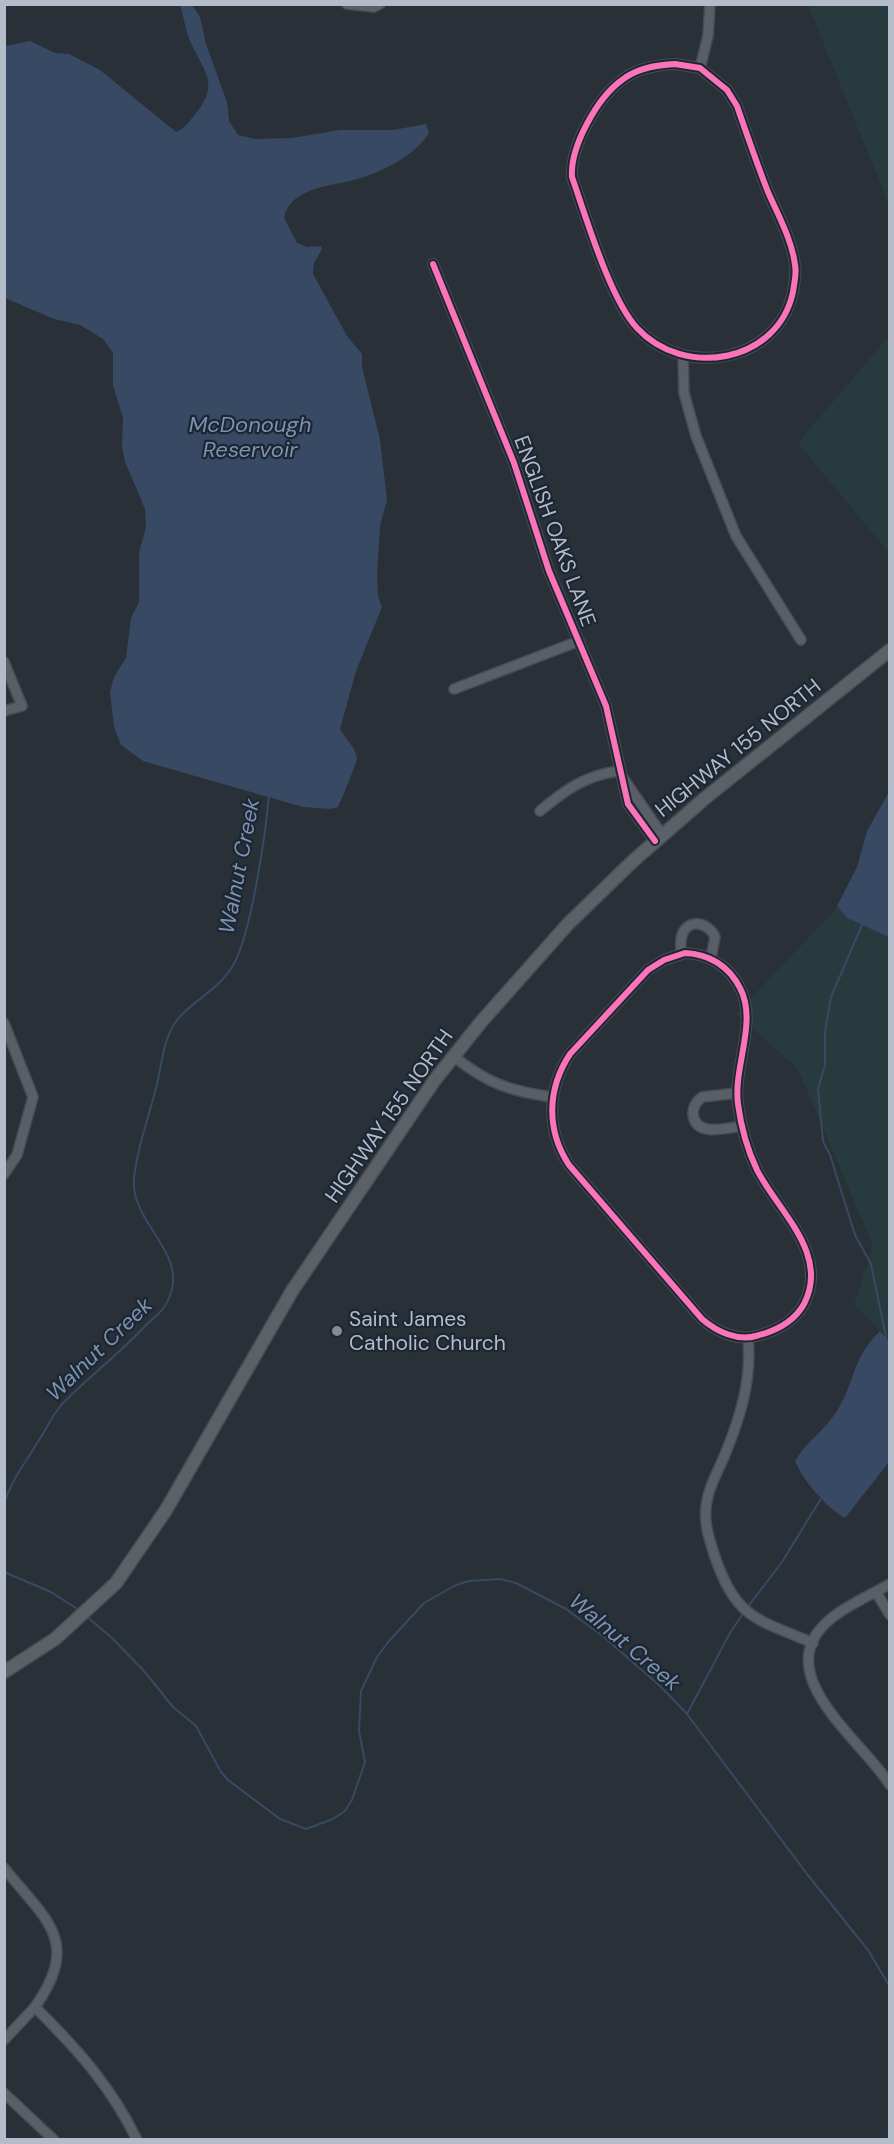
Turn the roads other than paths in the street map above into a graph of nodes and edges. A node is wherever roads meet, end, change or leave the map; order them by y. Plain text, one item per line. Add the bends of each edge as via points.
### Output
1 (347, 4) edge
2 (380, 4) edge
3 (710, 4) edge
4 (700, 68) junction
5 (433, 264) dead end
6 (683, 356) junction
7 (801, 640) dead end
8 (579, 641) junction
9 (890, 650) edge
10 (4, 662) edge
11 (454, 689) dead end
12 (4, 711) edge
13 (620, 771) junction
14 (540, 810) dead end
15 (659, 838) junction
16 (681, 954) junction
17 (711, 958) junction
18 (4, 1023) edge
19 (453, 1056) junction
20 (737, 1093) junction
21 (552, 1097) junction
22 (742, 1126) junction
23 (4, 1174) edge
24 (748, 1338) junction
25 (890, 1584) edge
26 (876, 1592) junction
27 (890, 1615) edge
28 (813, 1643) junction
29 (4, 1672) edge
30 (890, 1785) edge
31 (4, 1868) edge
32 (35, 2007) junction
33 (4, 2040) edge
34 (4, 2093) edge
35 (54, 2139) edge
36 (137, 2139) edge

1 - 2 street
3 - 4 street
4 - 6 street via 727,90 737,106 791,246 796,277 783,319 756,345 727,356
4 - 6 street via 656,65 622,80 591,119 576,147 572,165 589,225 625,311 645,336
5 - 8 street, ENGLISH OAKS LANE via 514,463 543,556
6 - 7 street via 684,393 696,436 736,536
8 - 11 street
8 - 13 street, ENGLISH OAKS LANE via 609,715
9 - 15 main road, HIGHWAY 155 NORTH
10 - 12 street via 22,706
13 - 14 street via 581,781
13 - 15 street, ENGLISH OAKS LANE
15 - 19 main road, HIGHWAY 155 NORTH via 568,924
16 - 17 street
16 - 17 street via 684,932 690,925 700,923 708,926 715,937
16 - 21 street via 648,970 576,1046 561,1069
17 - 20 street via 730,974 745,1001
18 - 23 street via 33,1097 17,1155
19 - 21 street via 497,1085
19 - 29 main road, HIGHWAY 155 NORTH via 292,1291 172,1500 116,1584 69,1628
20 - 22 street
20 - 22 street via 702,1097 693,1115 706,1130
21 - 24 street via 554,1132 569,1165 702,1319 727,1335
22 - 24 street via 756,1168 802,1240 811,1269 809,1290 797,1313 780,1328
24 - 28 street via 745,1397 709,1493 707,1531 725,1584 736,1601 753,1616
25 - 26 street
26 - 27 street
26 - 28 street via 829,1620
28 - 30 street via 808,1666 814,1689
31 - 32 street via 55,1935 58,1964
32 - 33 street
32 - 36 street via 95,2070
34 - 35 street

